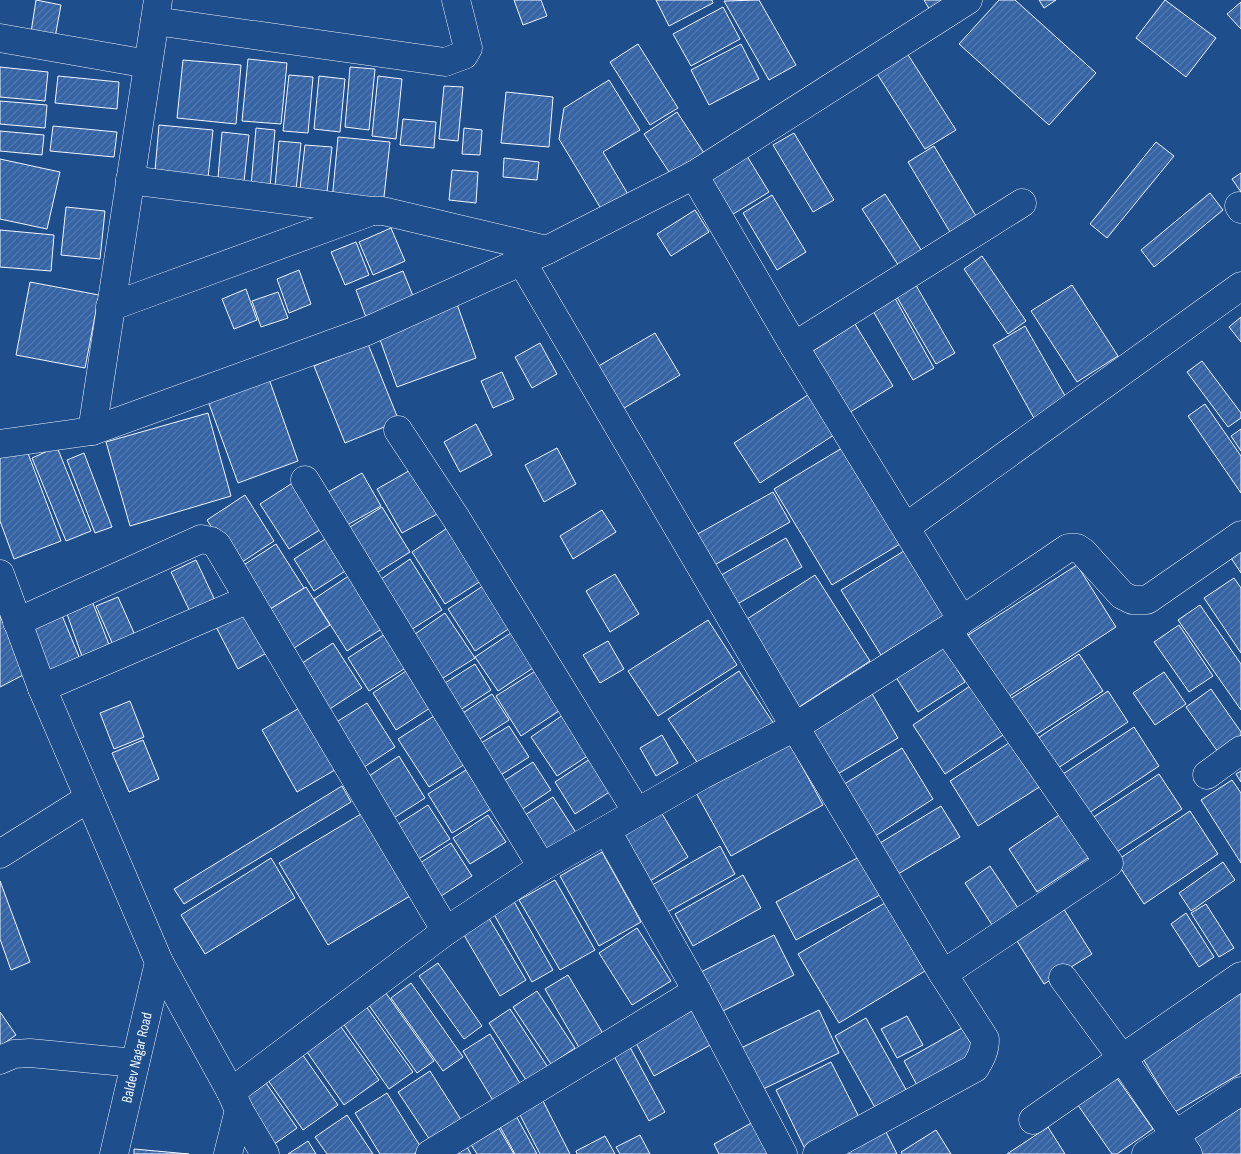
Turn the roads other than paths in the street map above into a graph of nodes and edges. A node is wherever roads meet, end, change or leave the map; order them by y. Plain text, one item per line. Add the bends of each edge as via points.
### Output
1 (968, 0) edge
2 (448, 1) edge
3 (157, 10) edge
4 (0, 38) edge
5 (148, 64) junction
6 (694, 176) junction
7 (130, 180) junction
8 (1022, 203) dead end
9 (371, 211) junction
10 (547, 250) junction
11 (522, 262) junction
12 (1241, 286) edge
13 (110, 308) junction
14 (794, 346) junction
15 (398, 430) dead end
16 (92, 431) junction
17 (0, 444) edge
18 (305, 480) dead end
19 (906, 527) junction
20 (1241, 535) edge
21 (2, 586) edge
22 (249, 599) junction
23 (17, 622) junction
24 (955, 625) junction
25 (42, 688) junction
26 (795, 727) junction
27 (1241, 750) edge
28 (1206, 775) dead end
29 (89, 798) junction
30 (637, 812) junction
31 (607, 831) junction
32 (0, 854) edge
33 (542, 867) junction
34 (446, 931) junction
35 (160, 962) junction
36 (943, 974) junction
37 (1241, 976) edge
38 (1063, 978) dead end
39 (697, 991) junction
40 (1122, 1058) junction
41 (0, 1060) edge
42 (135, 1062) junction
43 (1241, 1091) edge
44 (235, 1101) junction
45 (1033, 1120) dead end
46 (1182, 1145) edge
47 (114, 1154) edge
48 (228, 1154) edge
49 (265, 1154) edge
50 (430, 1154) edge
51 (783, 1154) edge
52 (817, 1154) edge
53 (1146, 1154) edge

1 - 6 street
2 - 3 street via 468,48 464,56 445,62
3 - 5 street
4 - 5 street
5 - 7 street
6 - 10 street
6 - 14 street
7 - 9 street
7 - 13 street
8 - 14 street
9 - 10 street via 383,210
9 - 13 street
10 - 11 street
11 - 16 street via 367,331
11 - 26 street
12 - 19 street
13 - 16 street
14 - 19 street
15 - 30 street
16 - 17 street
18 - 33 street
19 - 24 street
20 - 24 street via 1147,600 1132,600 1122,595 1083,552 1068,548
21 - 23 street
22 - 23 street via 217,545 201,539
22 - 25 street
22 - 34 street
23 - 25 street
24 - 26 street
24 - 36 street via 1108,863
25 - 29 street
26 - 30 street
26 - 36 street
27 - 28 street
29 - 32 street
29 - 35 street
30 - 31 street
31 - 33 street
31 - 39 street
33 - 34 street
34 - 44 street
35 - 42 street, Baldev Nagar Road
35 - 44 street
36 - 52 street via 985,1039 985,1049 975,1068
37 - 40 street
38 - 40 street
39 - 50 street
39 - 51 street
40 - 45 street
40 - 46 street
41 - 42 street via 14,1054 30,1053
42 - 47 street, Baldev Nagar Road
43 - 46 street
44 - 48 street
44 - 49 street
46 - 53 street

